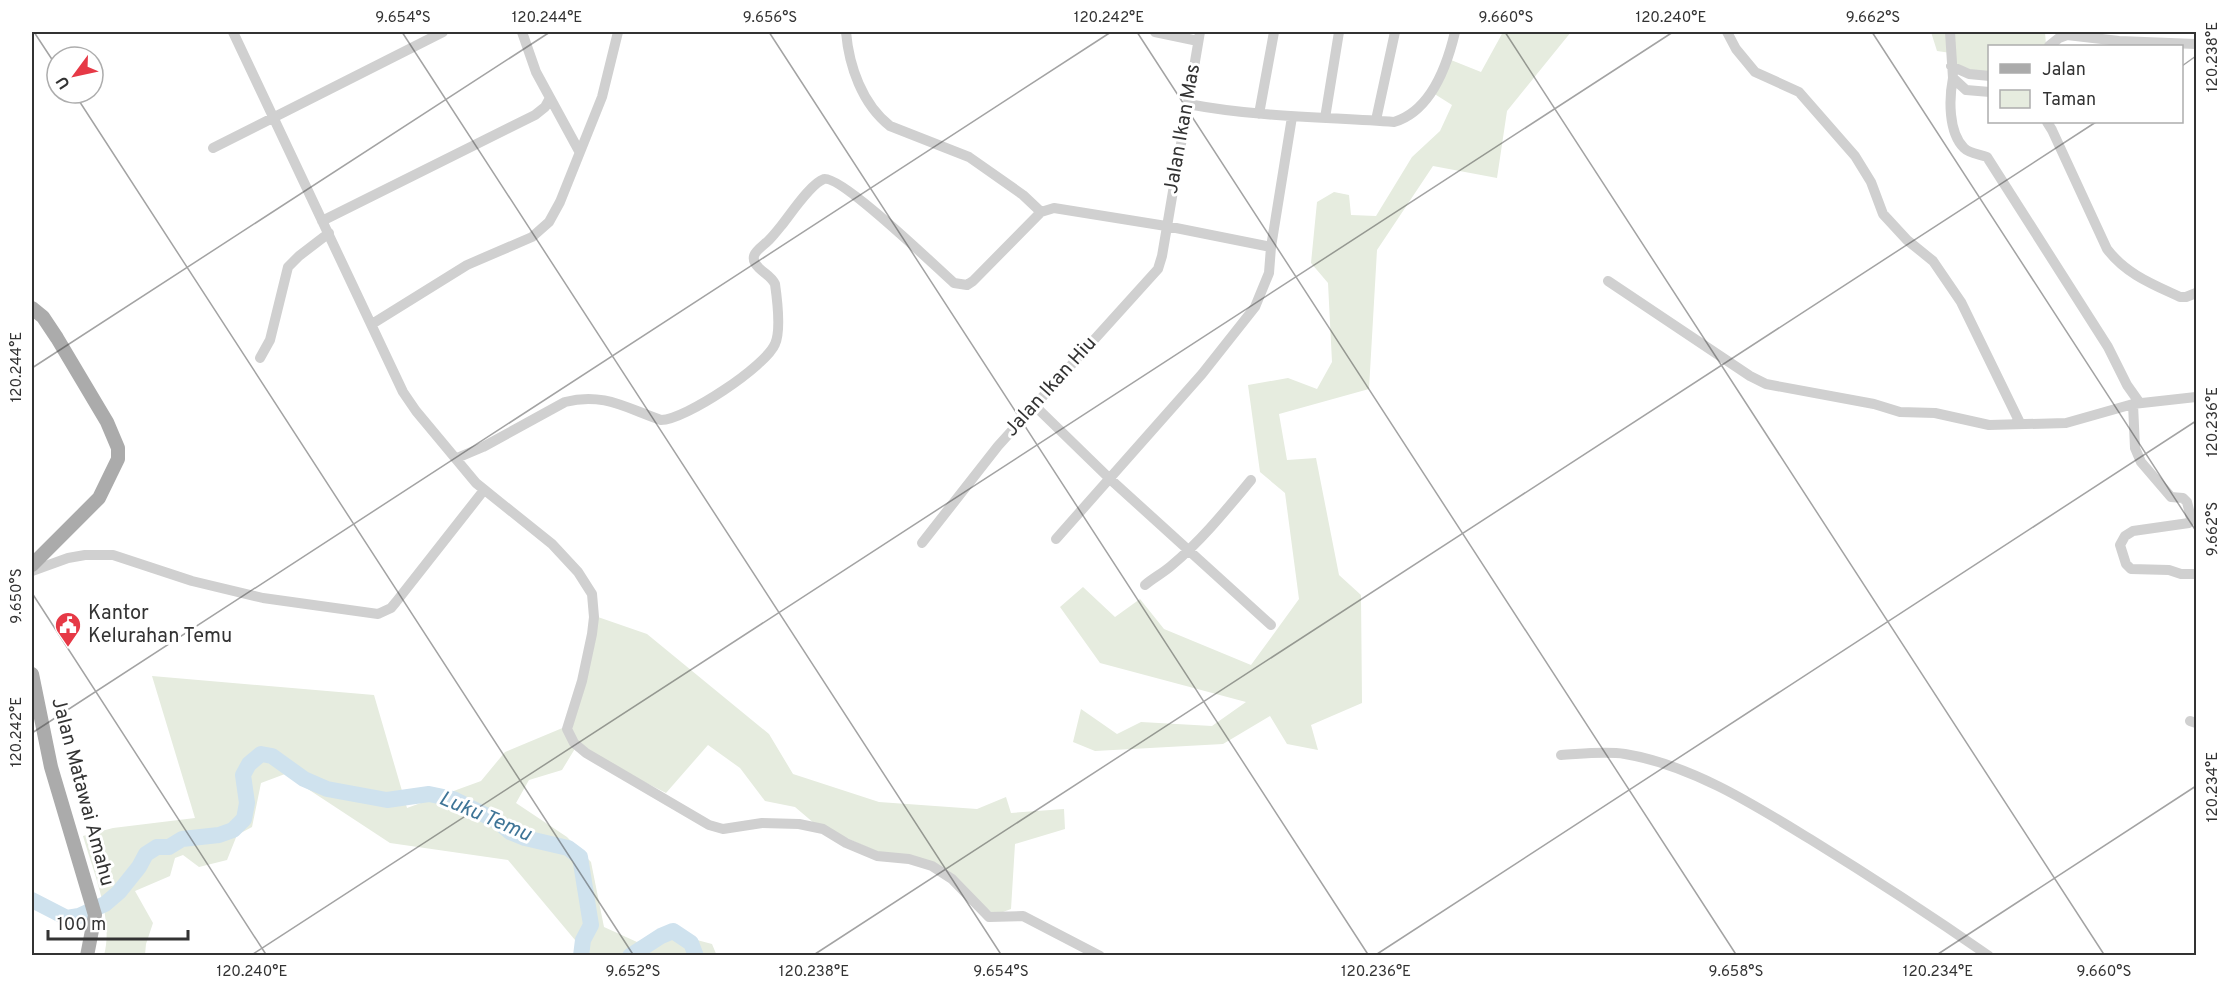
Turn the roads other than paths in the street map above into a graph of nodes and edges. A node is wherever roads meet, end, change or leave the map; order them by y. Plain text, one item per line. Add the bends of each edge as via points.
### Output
1 (233, 32) edge
2 (443, 32) edge
3 (522, 32) edge
4 (618, 32) edge
5 (846, 32) edge
6 (1155, 32) edge
7 (1274, 32) edge
8 (1339, 32) edge
9 (1395, 32) edge
10 (1455, 32) edge
11 (1727, 32) edge
12 (1950, 32) edge
13 (1199, 36) edge
14 (2196, 44) edge
15 (2050, 45) edge
16 (1951, 66) junction
17 (1988, 76) edge
18 (1953, 78) junction
19 (1988, 92) edge
20 (550, 98) junction
21 (1188, 104) junction
22 (1259, 114) junction
23 (1292, 117) junction
24 (1325, 118) junction
25 (273, 119) junction
26 (1376, 120) junction
27 (2047, 123) edge
28 (213, 148) dead end
29 (579, 152) junction
30 (1041, 212) junction
31 (322, 221) junction
32 (1166, 226) junction
33 (329, 233) junction
34 (1271, 247) junction
35 (1608, 281) dead end
36 (2196, 292) edge
37 (32, 308) edge
38 (372, 324) junction
39 (260, 358) dead end
40 (2196, 397) edge
41 (2136, 403) junction
42 (1034, 405) junction
43 (2020, 423) junction
44 (457, 458) junction
45 (1110, 479) junction
46 (1251, 480) dead end
47 (484, 490) junction
48 (1056, 539) dead end
49 (922, 543) dead end
50 (1188, 551) junction
51 (32, 565) edge
52 (32, 571) edge
53 (2196, 574) edge
54 (1144, 585) dead end
55 (1271, 625) dead end
56 (32, 674) edge
57 (1561, 755) dead end
58 (87, 956) edge
59 (1100, 956) edge
60 (1989, 956) edge

1 - 25 street
2 - 25 street
3 - 20 street
4 - 29 street via 602,97
5 - 30 street via 857,81 880,119 969,157
6 - 13 street
7 - 22 street
8 - 24 street
9 - 26 street
10 - 26 street via 1443,69 1420,108 1400,120
11 - 43 street via 1755,72 1798,92 1855,156 1883,214 1933,261 1961,302
12 - 16 street
13 - 21 street, Jalan Ikan Mas
14 - 15 street via 2119,42 2067,35
16 - 17 street via 1969,74
16 - 18 street
18 - 19 street via 1966,90
18 - 41 street via 1949,99 1959,140 1965,149 1987,158 2108,346
20 - 29 street
20 - 31 street via 535,114
21 - 22 street
21 - 32 street, Jalan Ikan Mas
22 - 23 street
23 - 24 street
23 - 34 street
24 - 26 street
25 - 28 street
25 - 31 street
27 - 36 street via 2114,258 2133,275 2180,297
29 - 38 street via 556,213 542,229 519,244 452,274
30 - 32 street via 1059,208
30 - 44 street via 973,281 962,285 954,283 839,183 820,180 754,255 756,265 775,284 777,330 776,343 750,370 705,402 671,419 661,420 599,398 578,399 565,402
31 - 33 street
32 - 34 street
32 - 42 street, Jalan Ikan Hiu via 1158,269
33 - 38 street
33 - 39 street via 288,267 270,340
34 - 45 street via 1269,273 1254,307 1202,374
35 - 43 street via 1766,384 1900,412 1935,413 1989,425
37 - 51 main road via 57,338 107,422 118,448 118,459 99,498
38 - 44 street via 403,392
40 - 41 street
41 - 43 street via 2066,423
41 - 53 street via 2135,448 2141,462 2170,497 2187,502 2191,518 2189,523 2140,530 2126,536 2120,546 2126,564 2131,569
42 - 45 street
42 - 49 street, Jalan Ikan Hiu
44 - 47 street
45 - 48 street
45 - 50 street
46 - 50 street
47 - 52 street via 391,608 378,614 263,598 113,555 68,558
47 - 59 street via 559,550 592,594 592,634 567,729 574,743 586,753 710,825 723,829 762,823 799,824 823,829 877,856 932,866 952,879 989,917 1023,916
50 - 54 street
50 - 55 street
56 - 58 main road, Jalan Matawai Amahu via 51,767 95,915
57 - 60 street via 1623,754 1666,764 1712,783 1835,854

